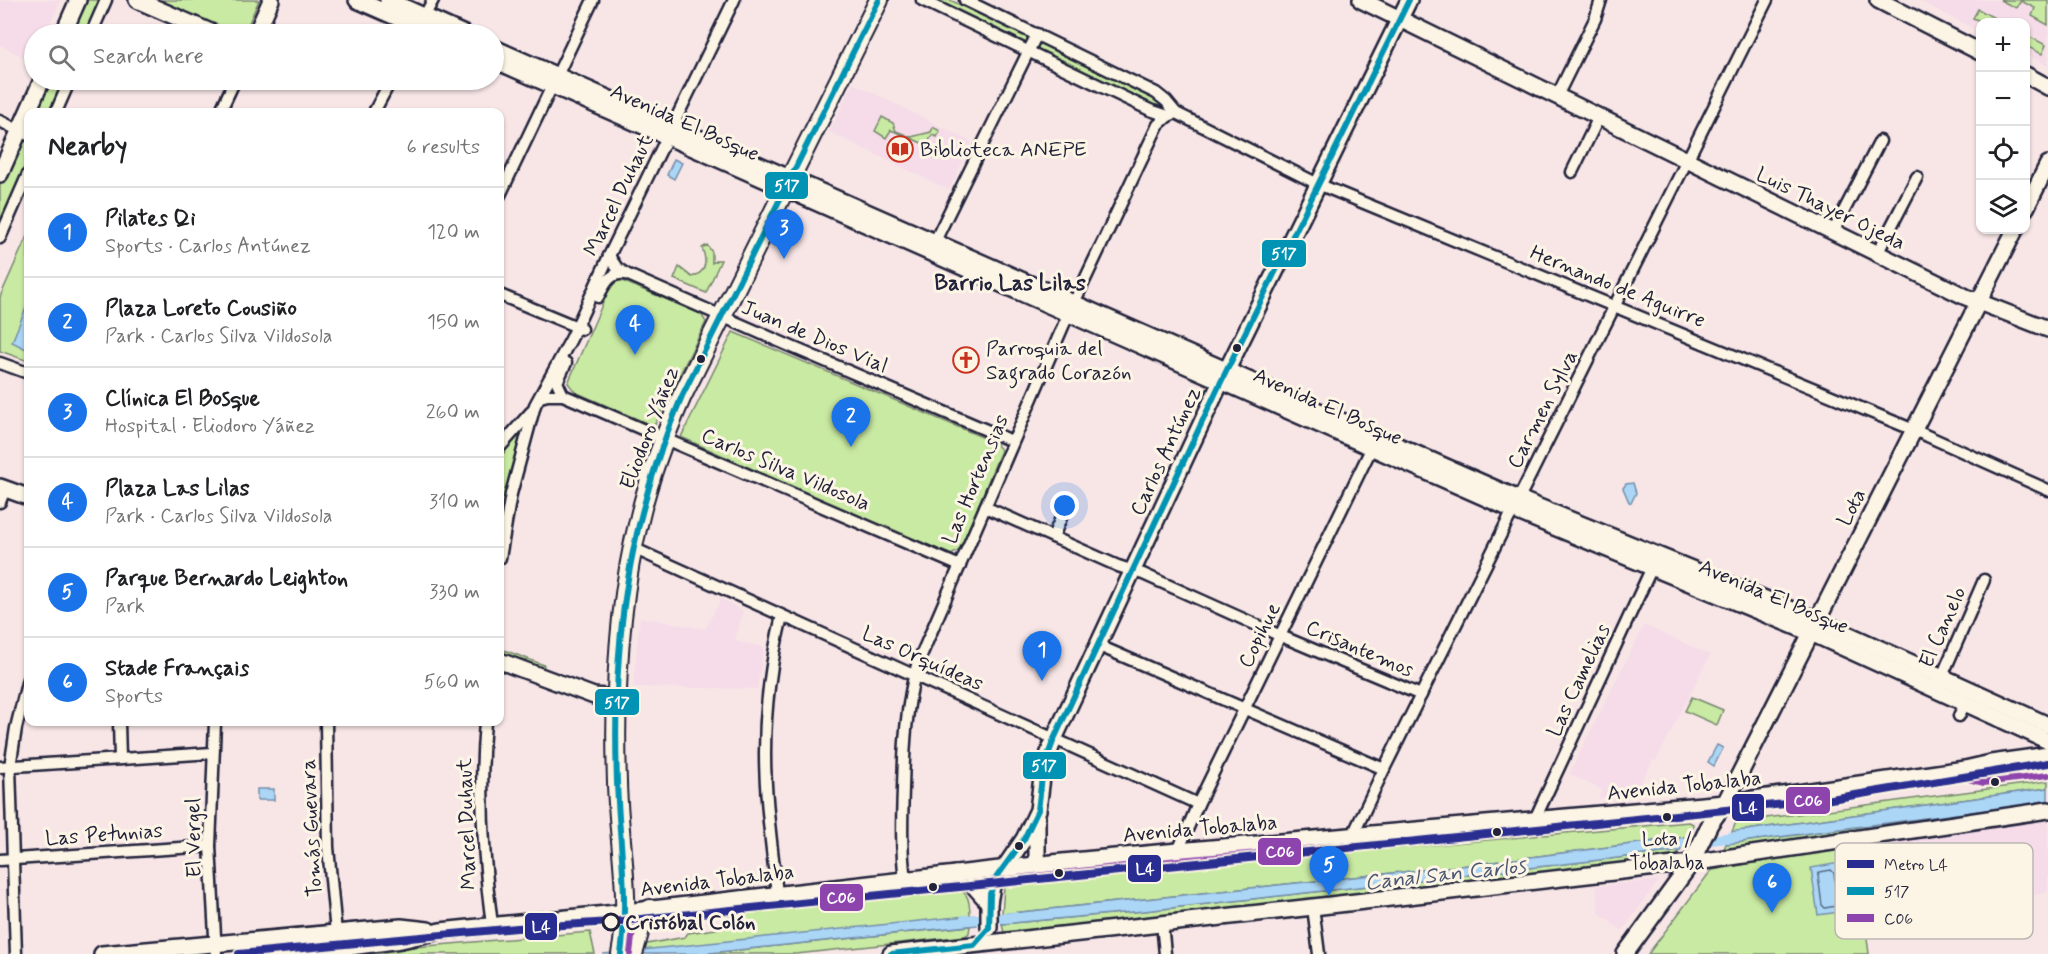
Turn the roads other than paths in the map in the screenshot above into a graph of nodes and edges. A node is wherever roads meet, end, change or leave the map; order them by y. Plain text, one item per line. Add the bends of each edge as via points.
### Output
1 (78, 0) edge
2 (106, 0) edge
3 (137, 0) edge
4 (271, 0) edge
5 (357, 0) edge
6 (388, 0) edge
7 (433, 0) edge
8 (593, 0) edge
9 (734, 0) edge
10 (879, 0) edge
11 (922, 0) edge
12 (965, 0) edge
13 (1361, 0) edge
14 (1409, 0) edge
15 (1601, 0) edge
16 (1767, 0) edge
17 (1878, 0) edge
18 (1399, 19) junction
19 (67, 24) edge
20 (95, 24) edge
21 (192, 24) edge
22 (260, 24) edge
23 (414, 24) edge
24 (417, 24) edge
25 (420, 24) edge
26 (1037, 34) junction
27 (1976, 50) edge
28 (1028, 51) junction
29 (504, 54) edge
30 (504, 64) edge
31 (2030, 78) edge
32 (554, 82) junction
33 (2048, 87) edge
34 (39, 90) edge
35 (66, 90) edge
36 (230, 90) edge
37 (386, 90) edge
38 (1557, 96) junction
39 (32, 108) edge
40 (58, 108) edge
41 (222, 108) edge
42 (376, 108) edge
43 (1172, 115) junction
44 (1599, 117) junction
45 (0, 121) edge
46 (670, 132) junction
47 (24, 133) edge
48 (1880, 141) dead end
49 (1687, 160) junction
50 (2048, 164) edge
51 (1572, 172) dead end
52 (0, 174) edge
53 (1917, 177) dead end
54 (24, 183) edge
55 (787, 183) junction
56 (1318, 184) junction
57 (504, 187) edge
58 (2030, 198) edge
59 (1833, 232) junction
60 (2013, 234) edge
61 (0, 238) edge
62 (932, 247) junction
63 (1877, 254) junction
64 (609, 256) junction
65 (626, 274) junction
66 (504, 297) edge
67 (1978, 302) junction
68 (1615, 306) junction
69 (1071, 308) junction
70 (721, 316) junction
71 (580, 328) junction
72 (2048, 329) edge
73 (0, 363) edge
74 (24, 372) edge
75 (1224, 376) junction
76 (563, 395) junction
77 (538, 401) junction
78 (1914, 430) junction
79 (664, 438) junction
80 (1012, 441) junction
81 (504, 442) edge
82 (1375, 442) junction
83 (2048, 490) edge
84 (2, 493) edge
85 (24, 496) edge
86 (1516, 504) junction
87 (1066, 506) dead end
88 (985, 507) junction
89 (504, 518) edge
90 (1053, 537) junction
91 (633, 548) junction
92 (1655, 562) junction
93 (960, 566) junction
94 (1132, 571) junction
95 (1984, 580) dead end
96 (782, 616) junction
97 (1814, 626) junction
98 (1281, 636) junction
99 (1097, 645) junction
100 (504, 662) edge
101 (914, 675) junction
102 (1939, 683) junction
103 (1421, 695) junction
104 (24, 696) edge
105 (616, 698) junction
106 (1245, 708) junction
107 (2048, 724) edge
108 (119, 726) edge
109 (215, 726) edge
110 (326, 726) edge
111 (484, 726) edge
112 (2025, 730) junction
113 (1054, 739) junction
114 (2048, 741) edge
115 (212, 753) junction
116 (2048, 755) edge
117 (120, 759) junction
118 (2048, 766) edge
119 (5, 767) edge
120 (1384, 769) junction
121 (1965, 769) junction
122 (1725, 803) junction
123 (1198, 804) junction
124 (1038, 810) junction
125 (2048, 810) edge
126 (1534, 821) junction
127 (1353, 835) junction
128 (210, 846) junction
129 (1702, 846) junction
130 (1178, 851) junction
131 (0, 860) edge
132 (12, 860) junction
133 (1037, 865) junction
134 (1001, 870) junction
135 (955, 874) junction
136 (905, 880) junction
137 (777, 894) junction
138 (1314, 907) junction
139 (650, 909) junction
140 (626, 912) junction
141 (989, 918) junction
142 (1162, 923) junction
143 (492, 925) junction
144 (440, 931) junction
145 (336, 933) junction
146 (1002, 948) edge
147 (216, 950) edge
148 (971, 950) edge
149 (628, 951) edge
150 (16, 954) edge
151 (102, 954) edge
152 (260, 954) edge
153 (891, 954) edge
154 (1165, 954) edge
155 (1319, 954) edge
156 (1625, 954) edge

1 - 19 street
2 - 20 street
3 - 21 street
4 - 22 street
5 - 23 street
6 - 24 street
7 - 25 street
8 - 32 street
9 - 46 street, Marcel Duhaut
10 - 55 main road, Eliodoro Yáñez
11 - 28 street, Hernando de Aguirre
12 - 26 street, Hernando de Aguirre
13 - 18 street, Luis Thayer Ojeda
14 - 18 street, Carlos Antúnez
15 - 38 street
16 - 49 street, Carmen Sylva
17 - 27 street
18 - 38 street, Luis Thayer Ojeda
18 - 56 street, Carlos Antúnez
26 - 28 street
26 - 43 street, Hernando de Aguirre via 1156,93 1166,101
28 - 43 street, Hernando de Aguirre via 1150,110
28 - 62 street
29 - 32 street, Avenida El Bosque
30 - 32 street, Avenida El Bosque
31 - 33 street
32 - 46 street, Avenida El Bosque
32 - 57 street
34 - 39 street
35 - 40 street
36 - 41 street
37 - 42 street
38 - 44 street, Luis Thayer Ojeda
43 - 56 street, Hernando de Aguirre
43 - 69 street, Las Hortensias via 1158,125
44 - 49 street, Luis Thayer Ojeda
44 - 51 street
45 - 47 street
46 - 55 street, Avenida El Bosque
46 - 64 street, Marcel Duhaut
47 - 52 street
48 - 59 street
49 - 59 street, Luis Thayer Ojeda
49 - 68 street, Carmen Sylva
50 - 58 street
53 - 63 street
54 - 61 street
55 - 62 street, Avenida El Bosque
55 - 70 main road, Eliodoro Yáñez
56 - 68 street, Hernando de Aguirre
56 - 75 street, Carlos Antúnez
59 - 63 street, Luis Thayer Ojeda
60 - 67 street, Lota
62 - 69 street, Avenida El Bosque
63 - 67 street, Luis Thayer Ojeda
64 - 65 street, Juan de Dios Vial
64 - 71 street, Marcel Duhaut
65 - 70 street, Juan de Dios Vial
65 - 71 street via 617,273 606,281
66 - 71 street
67 - 72 street, Luis Thayer Ojeda
67 - 78 street, Lota
68 - 78 street, Hernando de Aguirre
68 - 86 street, Carmen Sylva
69 - 75 street, Avenida El Bosque
69 - 80 street, Las Hortensias
70 - 79 main road, Eliodoro Yáñez
70 - 80 street, Juan de Dios Vial
71 - 76 street via 557,382
71 - 77 street, Marcel Duhaut
73 - 74 street
75 - 82 street, Avenida El Bosque
75 - 94 street, Carlos Antúnez
76 - 77 street, Carlos Silva Vildosola via 548,395
76 - 79 street, Carlos Silva Vildosola
77 - 81 street, Marcel Duhaut
77 - 89 street, Marcel Duhaut
78 - 83 street, Hernando de Aguirre
78 - 97 street, Lota
79 - 91 main road, Eliodoro Yáñez
79 - 93 street, Carlos Silva Vildosola
80 - 88 street, Las Hortensias
82 - 86 street, Avenida El Bosque
82 - 98 street, Copihue
84 - 85 street
86 - 92 street, Avenida El Bosque
86 - 103 street, Carmen Sylva
87 - 90 street
88 - 90 street, Crisantemos
88 - 93 street, Las Hortensias
90 - 94 street, Crisantemos
91 - 96 street, Las Orquídeas
91 - 105 main road, Eliodoro Yáñez
92 - 97 street, Avenida El Bosque
92 - 126 street, Las Camelias
93 - 101 street, Las Hortensias
94 - 98 street, Crisantemos
94 - 99 street, Carlos Antúnez
95 - 102 street, El Canelo
96 - 101 street, Las Orquídeas
96 - 137 street via 767,701 765,753
97 - 102 street, Avenida El Bosque
97 - 122 street, Lota
98 - 103 street, Crisantemos
98 - 106 street, Copihue
99 - 106 street
99 - 113 street, Carlos Antúnez
100 - 105 street via 594,696
101 - 113 street, Las Orquídeas
101 - 136 street, Las Hortensias via 904,753 901,848
102 - 107 street, Avenida El Bosque
102 - 112 street, Avenida El Bosque via 1962,710
103 - 120 street, Carmen Sylva
104 - 119 street
105 - 140 main road, Eliodoro Yáñez
106 - 120 street
106 - 123 street, Copihue
107 - 112 street
108 - 117 street
109 - 115 street, El Vergel
110 - 145 street, Tomás Guevara via 328,847
111 - 143 street, Marcel Duhaut via 483,825
112 - 114 street, Avenida El Bosque
113 - 123 street, Las Orquídeas
113 - 124 street, Carlos Antúnez via 1044,769
115 - 117 street
115 - 128 street, El Vergel
116 - 121 street, Avenida Tobalaba
117 - 119 street
118 - 121 street, Avenida Tobalaba via 1984,774
119 - 132 street
120 - 127 street, Carmen Sylva
121 - 122 street, Avenida Tobalaba
122 - 126 street, Avenida Tobalaba
122 - 129 street, Lota
123 - 130 street, Copihue
124 - 133 street
124 - 134 street, Carlos Antúnez via 1024,839
125 - 129 street
126 - 127 street, Avenida Tobalaba
127 - 130 street, Avenida Tobalaba
128 - 132 street, Las Petunias
128 - 147 street, El Vergel
129 - 138 street
129 - 156 street, Lota
130 - 133 street, Avenida Tobalaba
131 - 132 street, Las Petunias
132 - 150 street
133 - 134 street, Avenida Tobalaba
134 - 135 street, Avenida Tobalaba
134 - 141 street, Carlos Antúnez via 992,886
135 - 136 street, Avenida Tobalaba
135 - 141 street via 974,886
136 - 137 street, Avenida Tobalaba
137 - 139 street, Avenida Tobalaba
138 - 142 street
138 - 155 street
139 - 140 street, Avenida Tobalaba
139 - 149 main road
140 - 143 street, Avenida Tobalaba
140 - 149 main road, Eliodoro Yáñez
141 - 146 street
141 - 148 street
142 - 146 street
142 - 154 street
143 - 144 street, Avenida Tobalaba
144 - 145 street, Avenida Tobalaba via 401,927
144 - 152 street, Avenida Tobalaba via 336,949
145 - 147 street, Avenida Tobalaba
146 - 148 street
147 - 151 street, Avenida Tobalaba
148 - 153 street

